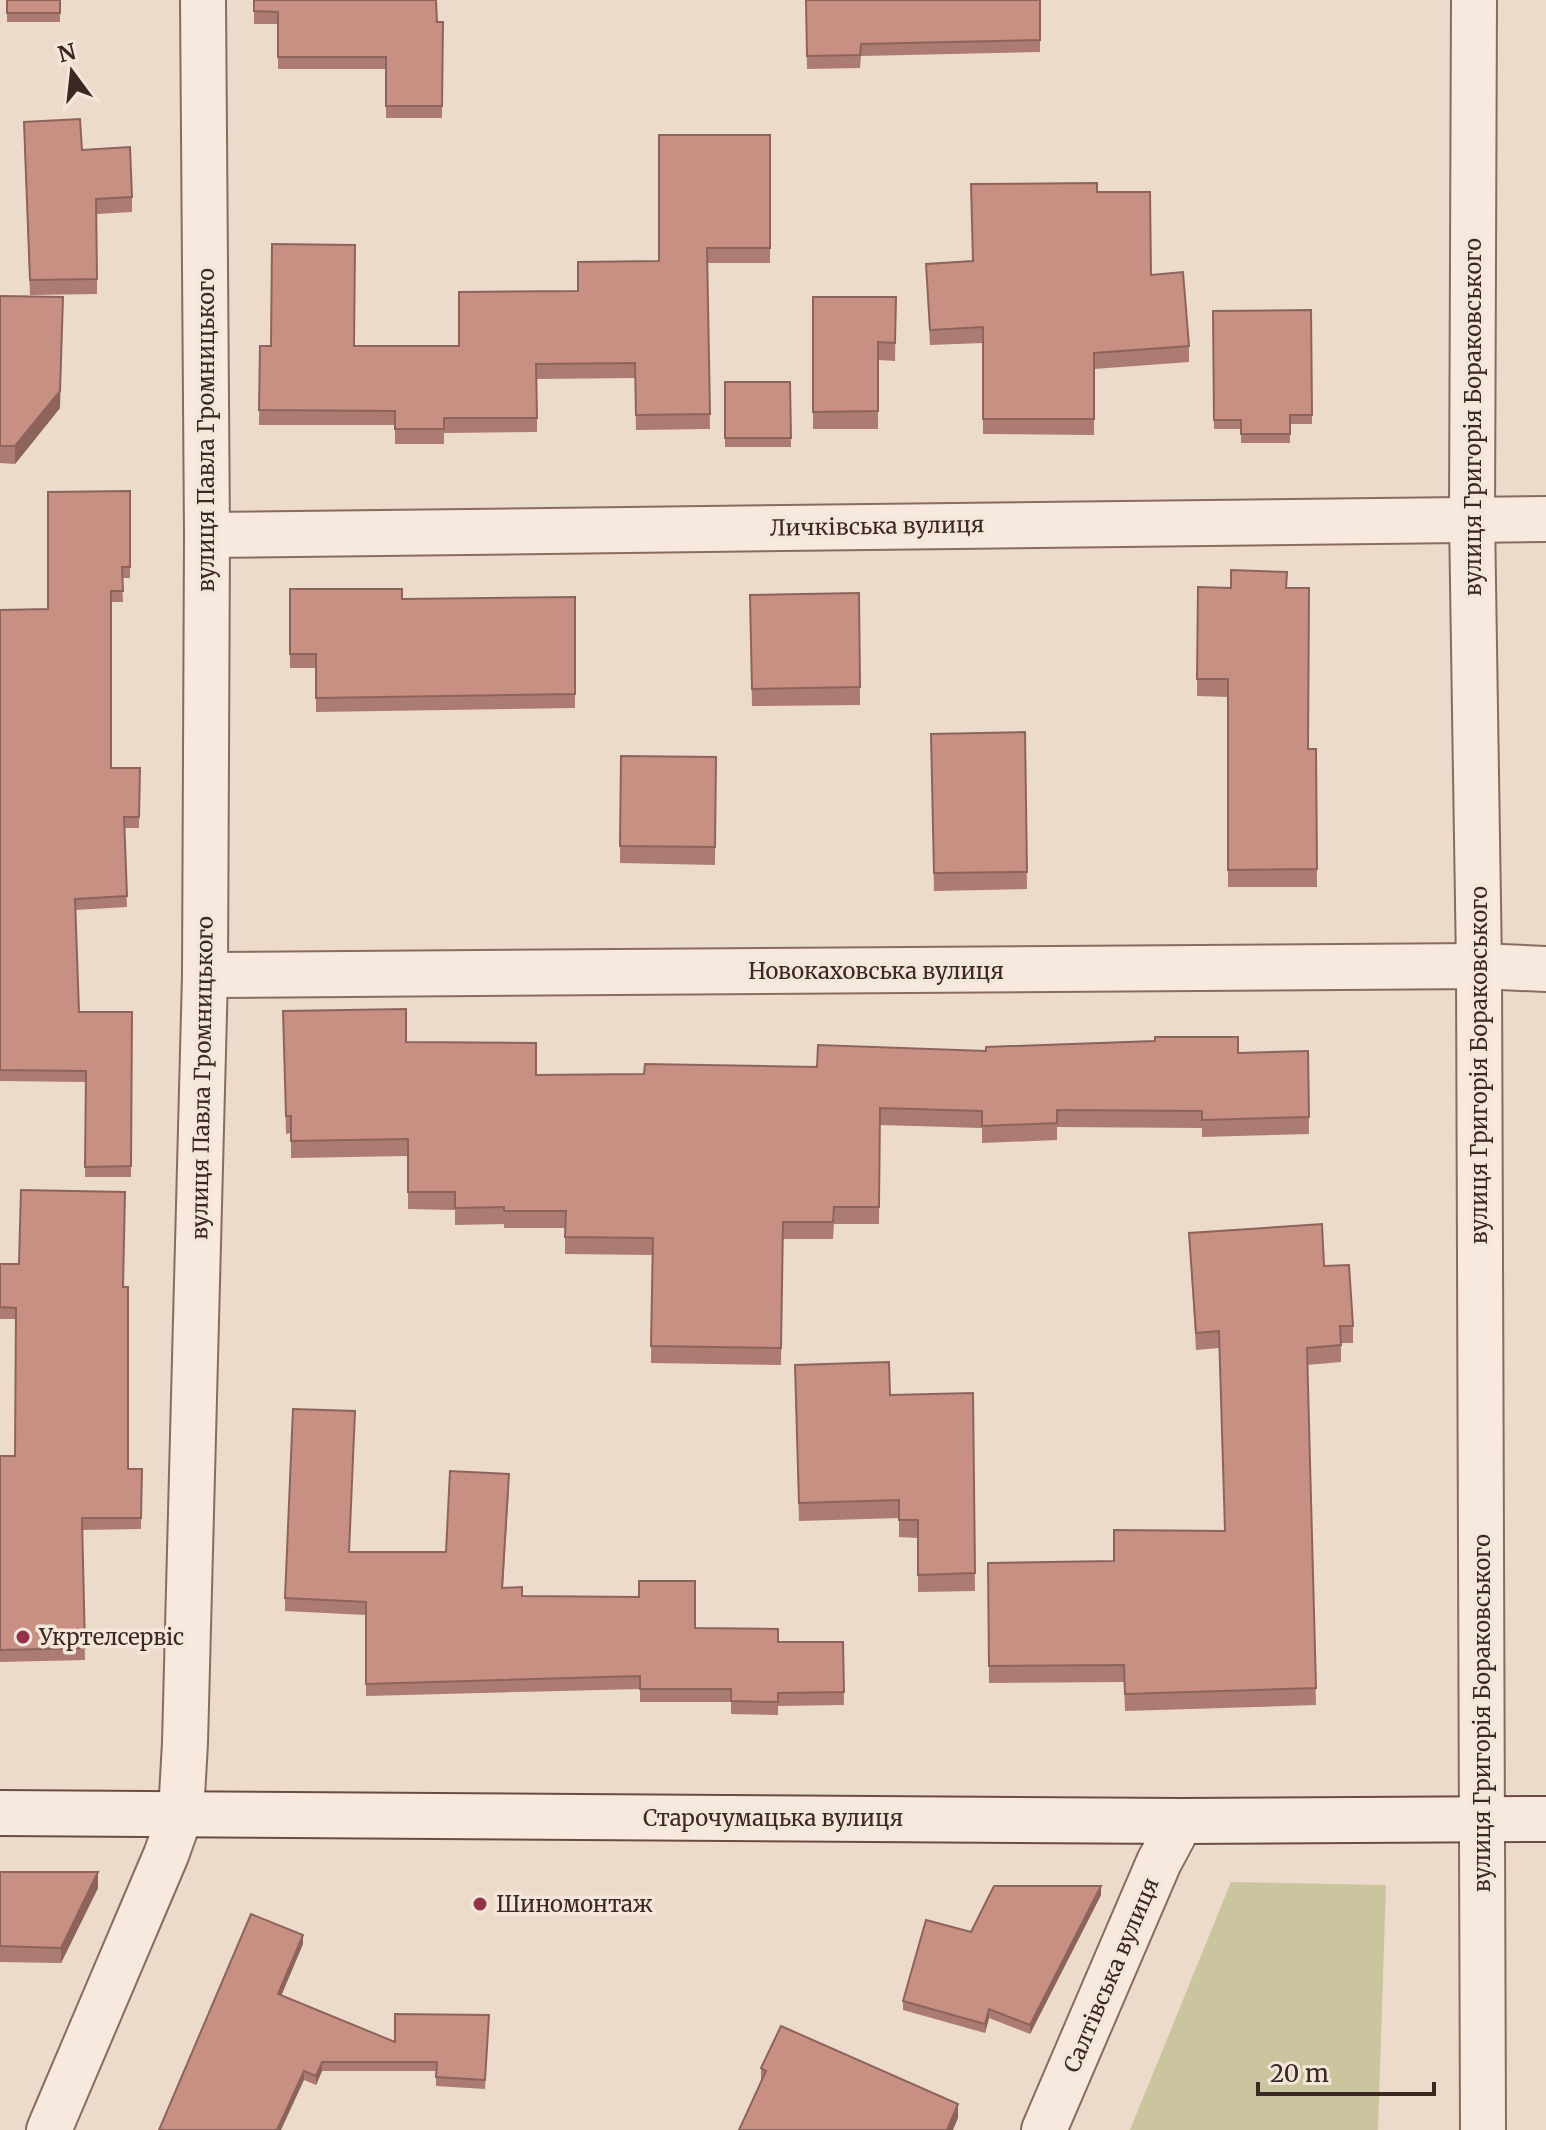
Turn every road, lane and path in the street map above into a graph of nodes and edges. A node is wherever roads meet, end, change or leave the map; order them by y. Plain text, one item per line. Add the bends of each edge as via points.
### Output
1 (203, 0) edge
2 (1474, 0) edge
3 (1472, 518) junction
4 (1546, 519) edge
5 (207, 535) junction
6 (1479, 966) junction
7 (1546, 969) edge
8 (205, 975) junction
9 (0, 1813) edge
10 (181, 1813) junction
11 (1546, 1819) edge
12 (1484, 1820) junction
13 (1181, 1821) junction
14 (49, 2130) edge
15 (1044, 2130) edge
16 (1483, 2130) edge

1 - 5 street, вулиця Павла Громницького
2 - 3 street, вулиця Григорія Бораковського
3 - 4 street, Личківська вулиця
3 - 5 street, Личківська вулиця
3 - 6 street, вулиця Григорія Бораковського
5 - 8 street, вулиця Павла Громницького
6 - 7 street, Новокаховська вулиця
6 - 8 street, Новокаховська вулиця
6 - 12 street, вулиця Григорія Бораковського
8 - 10 street, вулиця Павла Громницького
9 - 10 street, Старочумацька вулиця
10 - 13 street, Старочумацька вулиця
10 - 14 street, вулиця Павла Громницького
11 - 12 street, Старочумацька вулиця
12 - 13 street, Старочумацька вулиця
12 - 16 street, вулиця Григорія Бораковського
13 - 15 street, Салтівська вулиця

